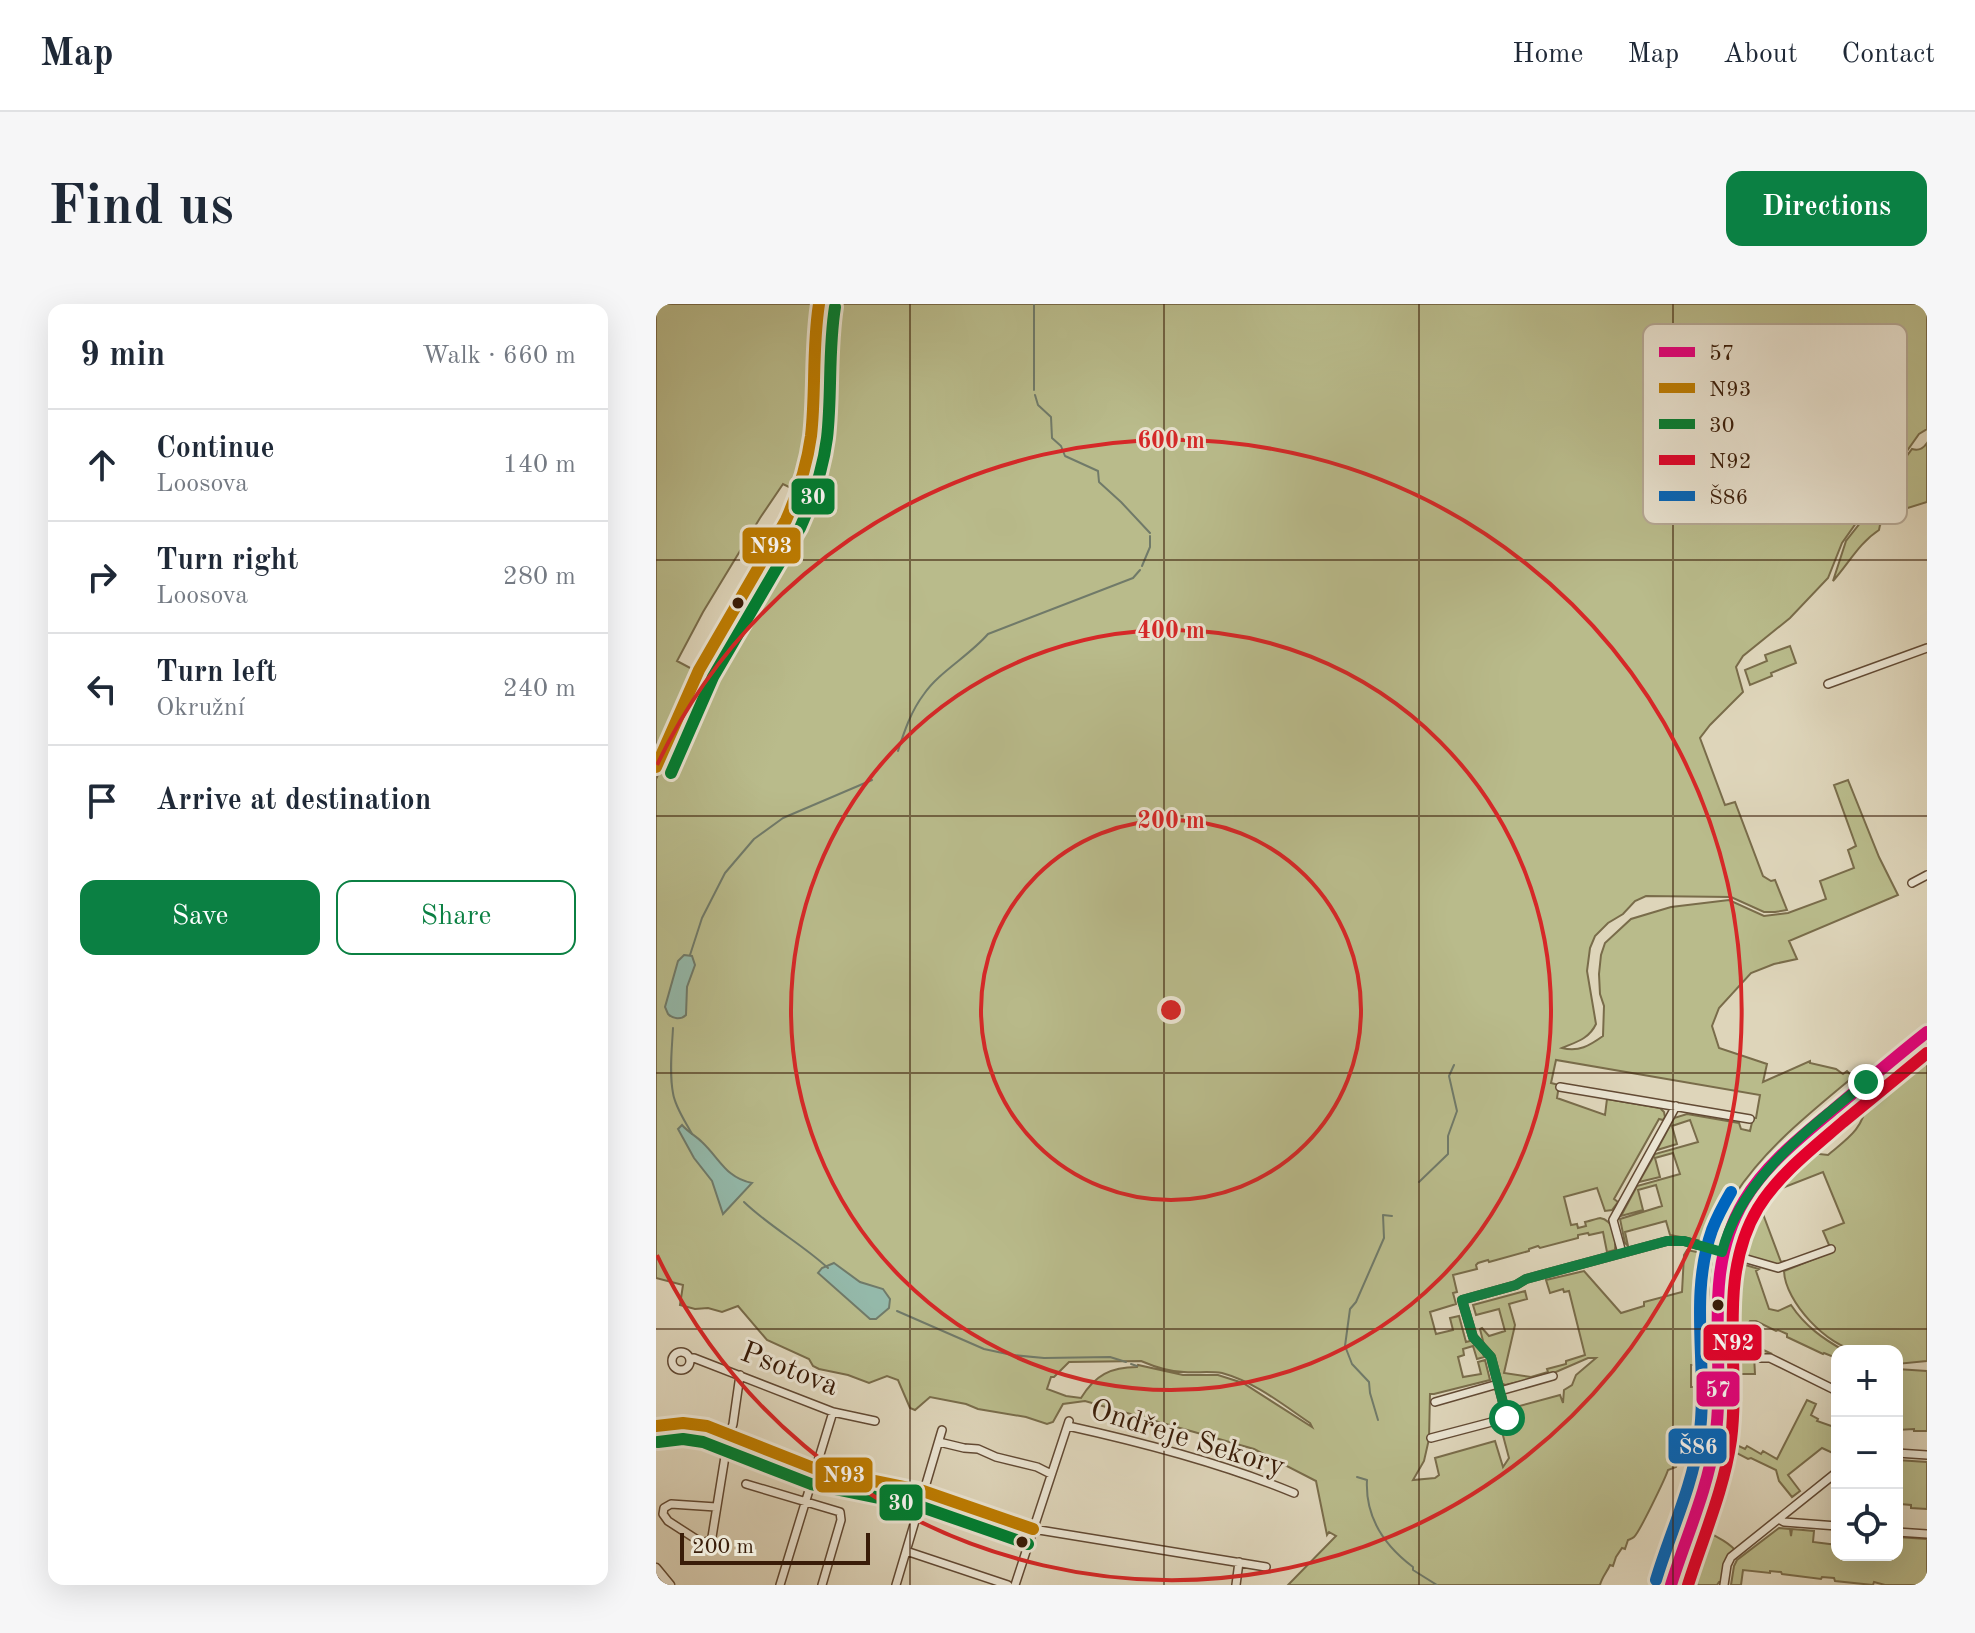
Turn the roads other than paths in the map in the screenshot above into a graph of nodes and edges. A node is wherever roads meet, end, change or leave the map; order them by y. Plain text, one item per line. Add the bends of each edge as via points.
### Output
1 (819, 304) edge
2 (1927, 648) edge
3 (1828, 684) dead end
4 (656, 767) edge
5 (1927, 875) edge
6 (1912, 883) dead end
7 (1927, 1032) edge
8 (1560, 1087) dead end
9 (1676, 1106) junction
10 (1750, 1119) dead end
11 (1831, 1249) dead end
12 (1722, 1252) junction
13 (1622, 1253) junction
14 (690, 1358) dead end
15 (1717, 1358) junction
16 (740, 1375) junction
17 (1553, 1376) dead end
18 (1499, 1388) junction
19 (1831, 1388) edge
20 (1435, 1402) dead end
21 (833, 1412) junction
22 (875, 1421) dead end
23 (656, 1426) edge
24 (942, 1430) dead end
25 (729, 1434) junction
26 (1431, 1438) dead end
27 (939, 1442) junction
28 (1903, 1453) edge
29 (1927, 1455) edge
30 (816, 1469) junction
31 (1051, 1474) junction
32 (1831, 1477) edge
33 (746, 1484) dead end
34 (923, 1491) junction
35 (1294, 1493) dead end
36 (806, 1501) junction
37 (716, 1507) junction
38 (1779, 1519) junction
39 (1831, 1526) edge
40 (1033, 1529) junction
41 (1903, 1532) edge
42 (1927, 1534) edge
43 (906, 1551) junction
44 (1239, 1562) junction
45 (1266, 1567) dead end
46 (656, 1568) edge
47 (782, 1584) edge
48 (670, 1585) edge
49 (822, 1585) edge
50 (896, 1585) edge
51 (1008, 1585) edge
52 (1015, 1585) edge
53 (1236, 1585) edge
54 (1671, 1585) edge
55 (1724, 1585) edge

1 - 4 street via 812,424 797,495 699,670
2 - 3 street
5 - 6 street
7 - 12 street via 1771,1167 1745,1200
8 - 9 street
9 - 10 street
9 - 13 street via 1613,1220
11 - 12 street via 1778,1268
12 - 13 street via 1667,1241
12 - 15 street via 1715,1303
13 - 18 street via 1462,1300 1473,1337 1491,1357
14 - 16 street, Psotova
15 - 19 street via 1770,1358
15 - 54 street via 1714,1442
16 - 21 street, Psotova
16 - 25 street
17 - 18 street
18 - 20 street
18 - 26 street via 1507,1418
21 - 22 street, Psotova
21 - 30 street
23 - 25 street via 683,1423
24 - 27 street
25 - 30 street
25 - 37 street
27 - 31 street
27 - 34 street
28 - 29 street
30 - 34 street
30 - 36 street
31 - 35 street, Ondřeje Sekory via 1069,1423
31 - 40 street
32 - 38 street
33 - 36 street
34 - 40 street
34 - 43 street
36 - 47 street
36 - 49 street via 841,1515
37 - 37 street via 712,1537 703,1543 663,1514 671,1504
38 - 39 street
38 - 55 street via 1731,1557
40 - 44 street
40 - 52 street
41 - 42 street
43 - 50 street
43 - 51 street
44 - 45 street
44 - 53 street
46 - 48 street

